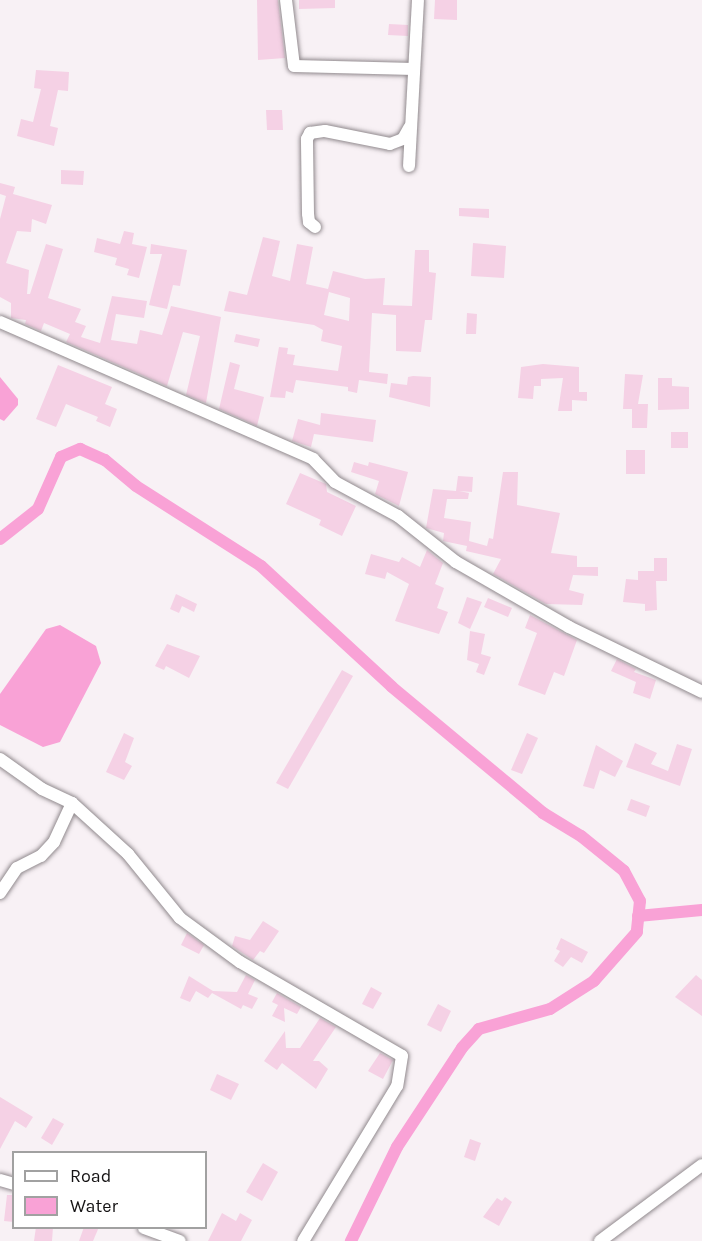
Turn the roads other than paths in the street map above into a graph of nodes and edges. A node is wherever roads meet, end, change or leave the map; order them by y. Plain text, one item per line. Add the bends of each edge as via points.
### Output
1 (286, 0) edge
2 (418, 0) edge
3 (414, 69) junction
4 (409, 128) junction
5 (409, 166) dead end
6 (315, 227) dead end
7 (0, 322) edge
8 (702, 692) edge
9 (0, 759) edge
10 (72, 803) junction
11 (0, 893) edge
12 (702, 1165) edge
13 (149, 1229) edge
14 (180, 1241) edge
15 (303, 1241) edge
16 (600, 1241) edge

1 - 3 street via 294,66
2 - 3 street
3 - 4 street
4 - 5 street
4 - 6 street via 403,139 390,144 325,131 310,133 308,214
7 - 8 street via 313,459 334,482 398,516 456,562 569,627
9 - 10 street
10 - 11 street via 54,842 41,856 17,868
10 - 15 street via 128,854 180,918 240,962 402,1056 397,1086
12 - 16 street
13 - 14 street

